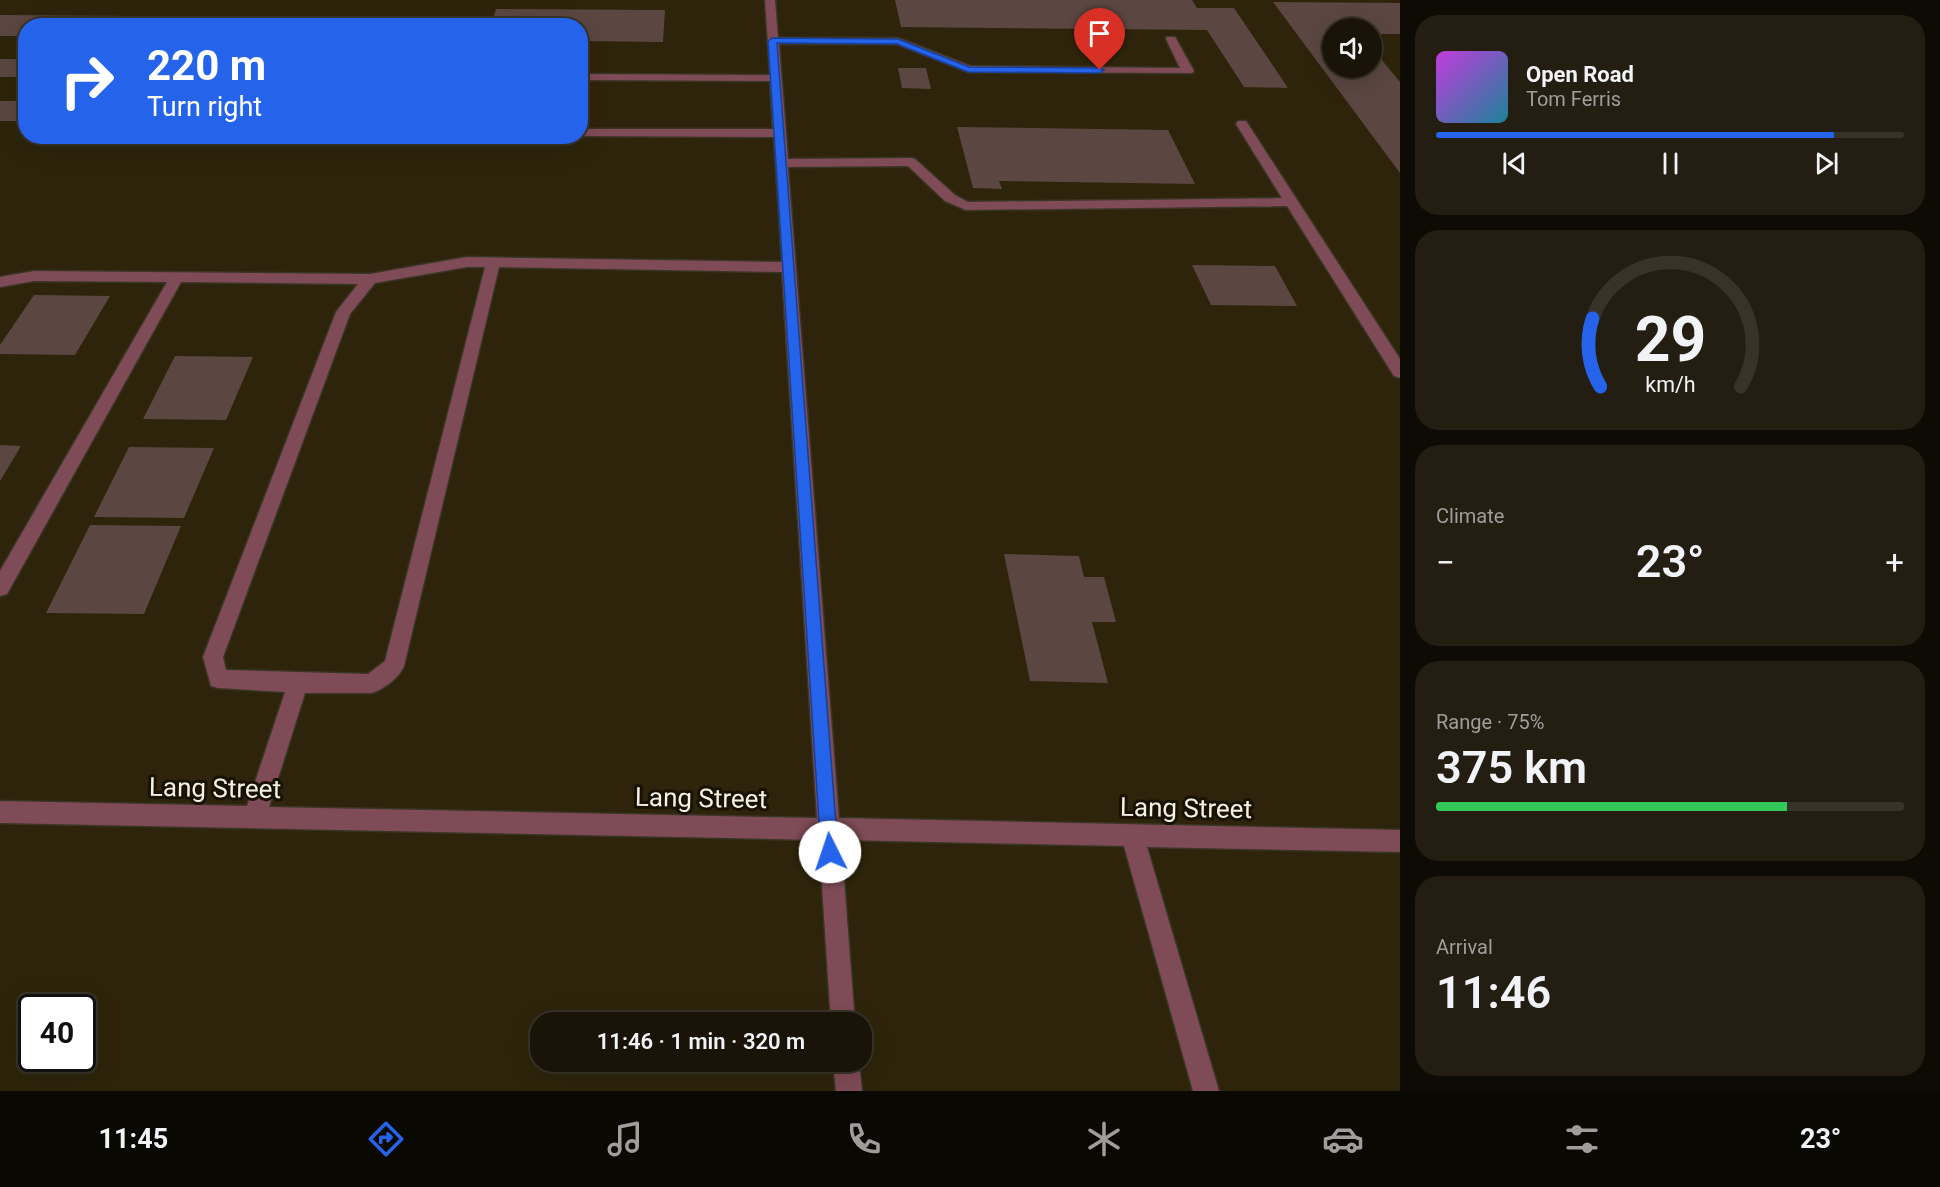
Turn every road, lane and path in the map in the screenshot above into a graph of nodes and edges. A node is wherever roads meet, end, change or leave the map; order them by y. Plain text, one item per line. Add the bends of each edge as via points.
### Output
1 (770, 0) edge
2 (1171, 39) dead end
3 (772, 41) junction
4 (588, 77) edge
5 (775, 78) junction
6 (1242, 124) dead end
7 (588, 133) edge
8 (779, 133) junction
9 (781, 163) junction
10 (1291, 202) junction
11 (493, 262) junction
12 (788, 267) junction
13 (177, 277) junction
14 (370, 279) junction
15 (1, 283) edge
16 (1400, 372) edge
17 (0, 588) edge
18 (298, 683) junction
19 (0, 812) edge
20 (254, 818) junction
21 (828, 829) junction
22 (1132, 835) junction
23 (1400, 841) edge
24 (842, 1012) edge
25 (847, 1072) edge
26 (849, 1091) edge
27 (1206, 1091) edge

1 - 3 street
2 - 3 street via 1188,71 968,69 898,41
3 - 5 street
4 - 5 street
5 - 8 street
6 - 10 street
7 - 8 street
8 - 9 street
9 - 10 street via 911,162 950,198 966,206
9 - 12 street
10 - 16 street
11 - 12 street
11 - 14 street via 467,262
11 - 18 street via 394,666 372,684
12 - 21 street
13 - 14 street
13 - 15 street via 34,276
13 - 17 street
14 - 18 street via 343,312 213,657 218,679
18 - 20 street
19 - 20 street, Lang Street
20 - 21 street, Lang Street
21 - 22 street, Lang Street
21 - 24 street
22 - 23 street, Lang Street
22 - 27 street
25 - 26 street

